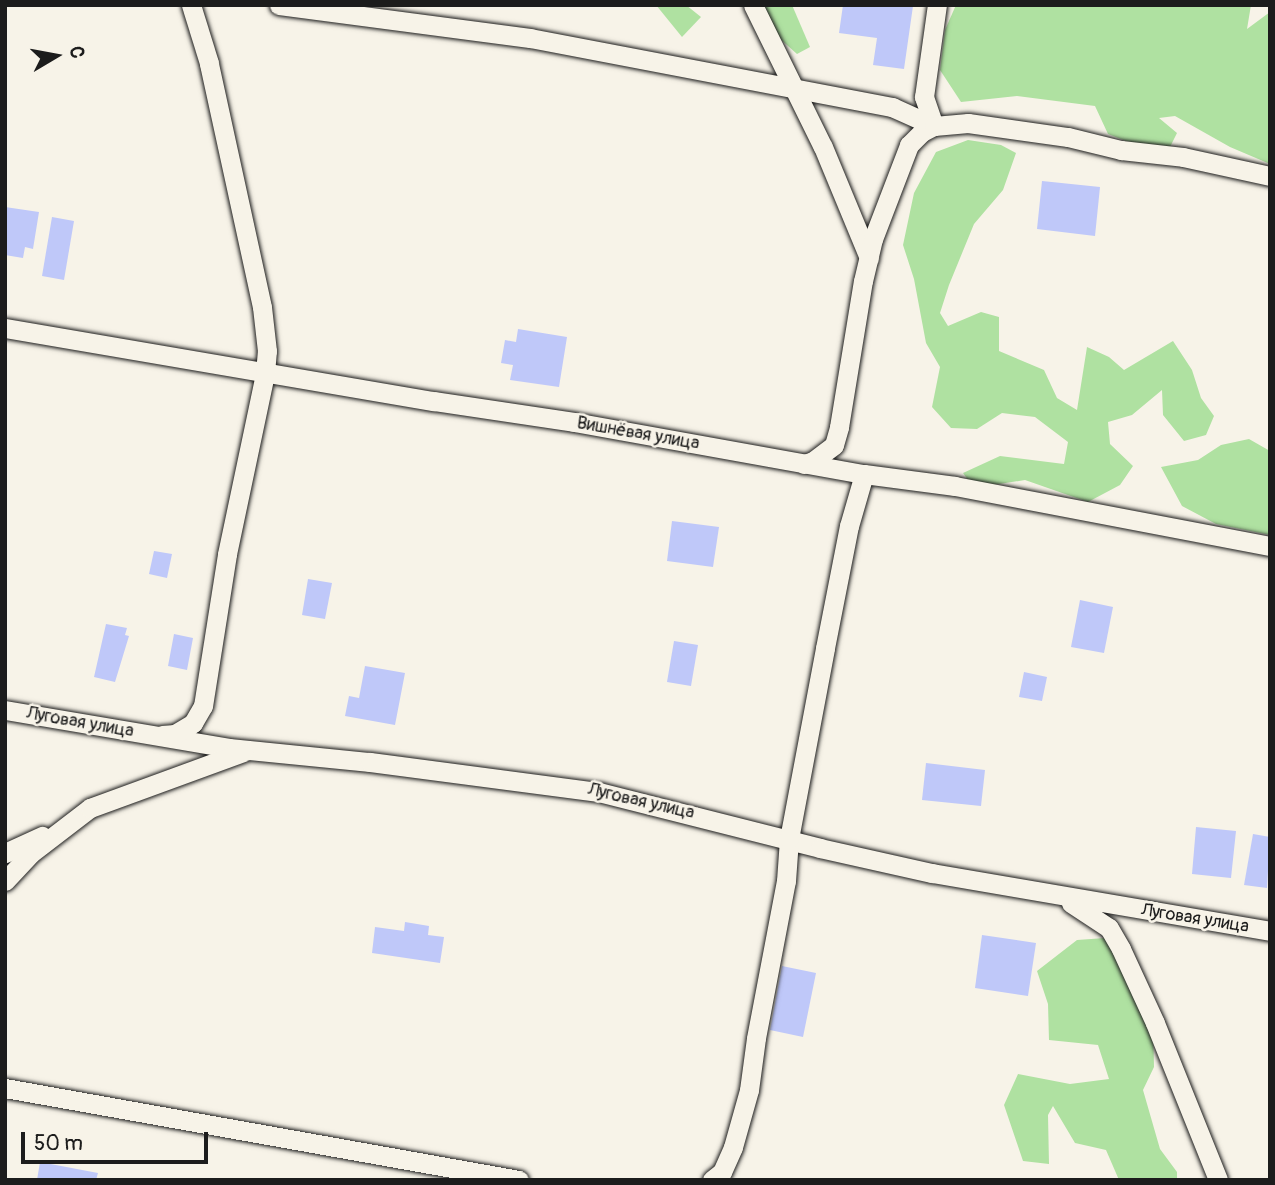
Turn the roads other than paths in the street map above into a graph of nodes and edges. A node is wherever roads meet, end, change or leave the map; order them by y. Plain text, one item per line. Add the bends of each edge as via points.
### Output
1 (191, 5) edge
2 (279, 5) edge
3 (753, 5) edge
4 (937, 5) edge
5 (794, 89) junction
6 (934, 126) junction
7 (1270, 176) edge
8 (869, 257) junction
9 (5, 328) edge
10 (265, 373) junction
11 (804, 464) junction
12 (864, 474) junction
13 (1270, 545) edge
14 (5, 710) edge
15 (152, 736) junction
16 (247, 750) junction
17 (67, 823) junction
18 (789, 839) junction
19 (5, 853) edge
20 (5, 881) edge
21 (1057, 896) junction
22 (1270, 931) edge
23 (5, 1088) edge
24 (519, 1180) edge
25 (712, 1180) edge
26 (1218, 1180) edge

1 - 10 street via 209,63 262,307
2 - 5 street via 530,38
3 - 5 street
4 - 6 street via 924,97
5 - 6 street via 892,107
5 - 8 street
6 - 7 street via 968,123 1068,137
6 - 8 street via 909,145
8 - 11 street via 834,445
9 - 10 street, Вишнёвая улица
10 - 11 street, Вишнёвая улица
10 - 15 street via 227,554 203,706 193,723 175,734
11 - 12 street, Вишнёвая улица
12 - 13 street, Вишнёвая улица via 954,486
12 - 18 street via 849,526
14 - 15 street, Луговая улица
15 - 16 street, Луговая улица
16 - 17 street via 90,808
16 - 18 street, Луговая улица via 599,792
17 - 19 street
17 - 20 street
18 - 21 street, Луговая улица
18 - 25 street via 786,881 749,1090 733,1147 722,1172
21 - 22 street, Луговая улица
21 - 26 street via 1109,929 1121,949 1156,1023
23 - 24 street

